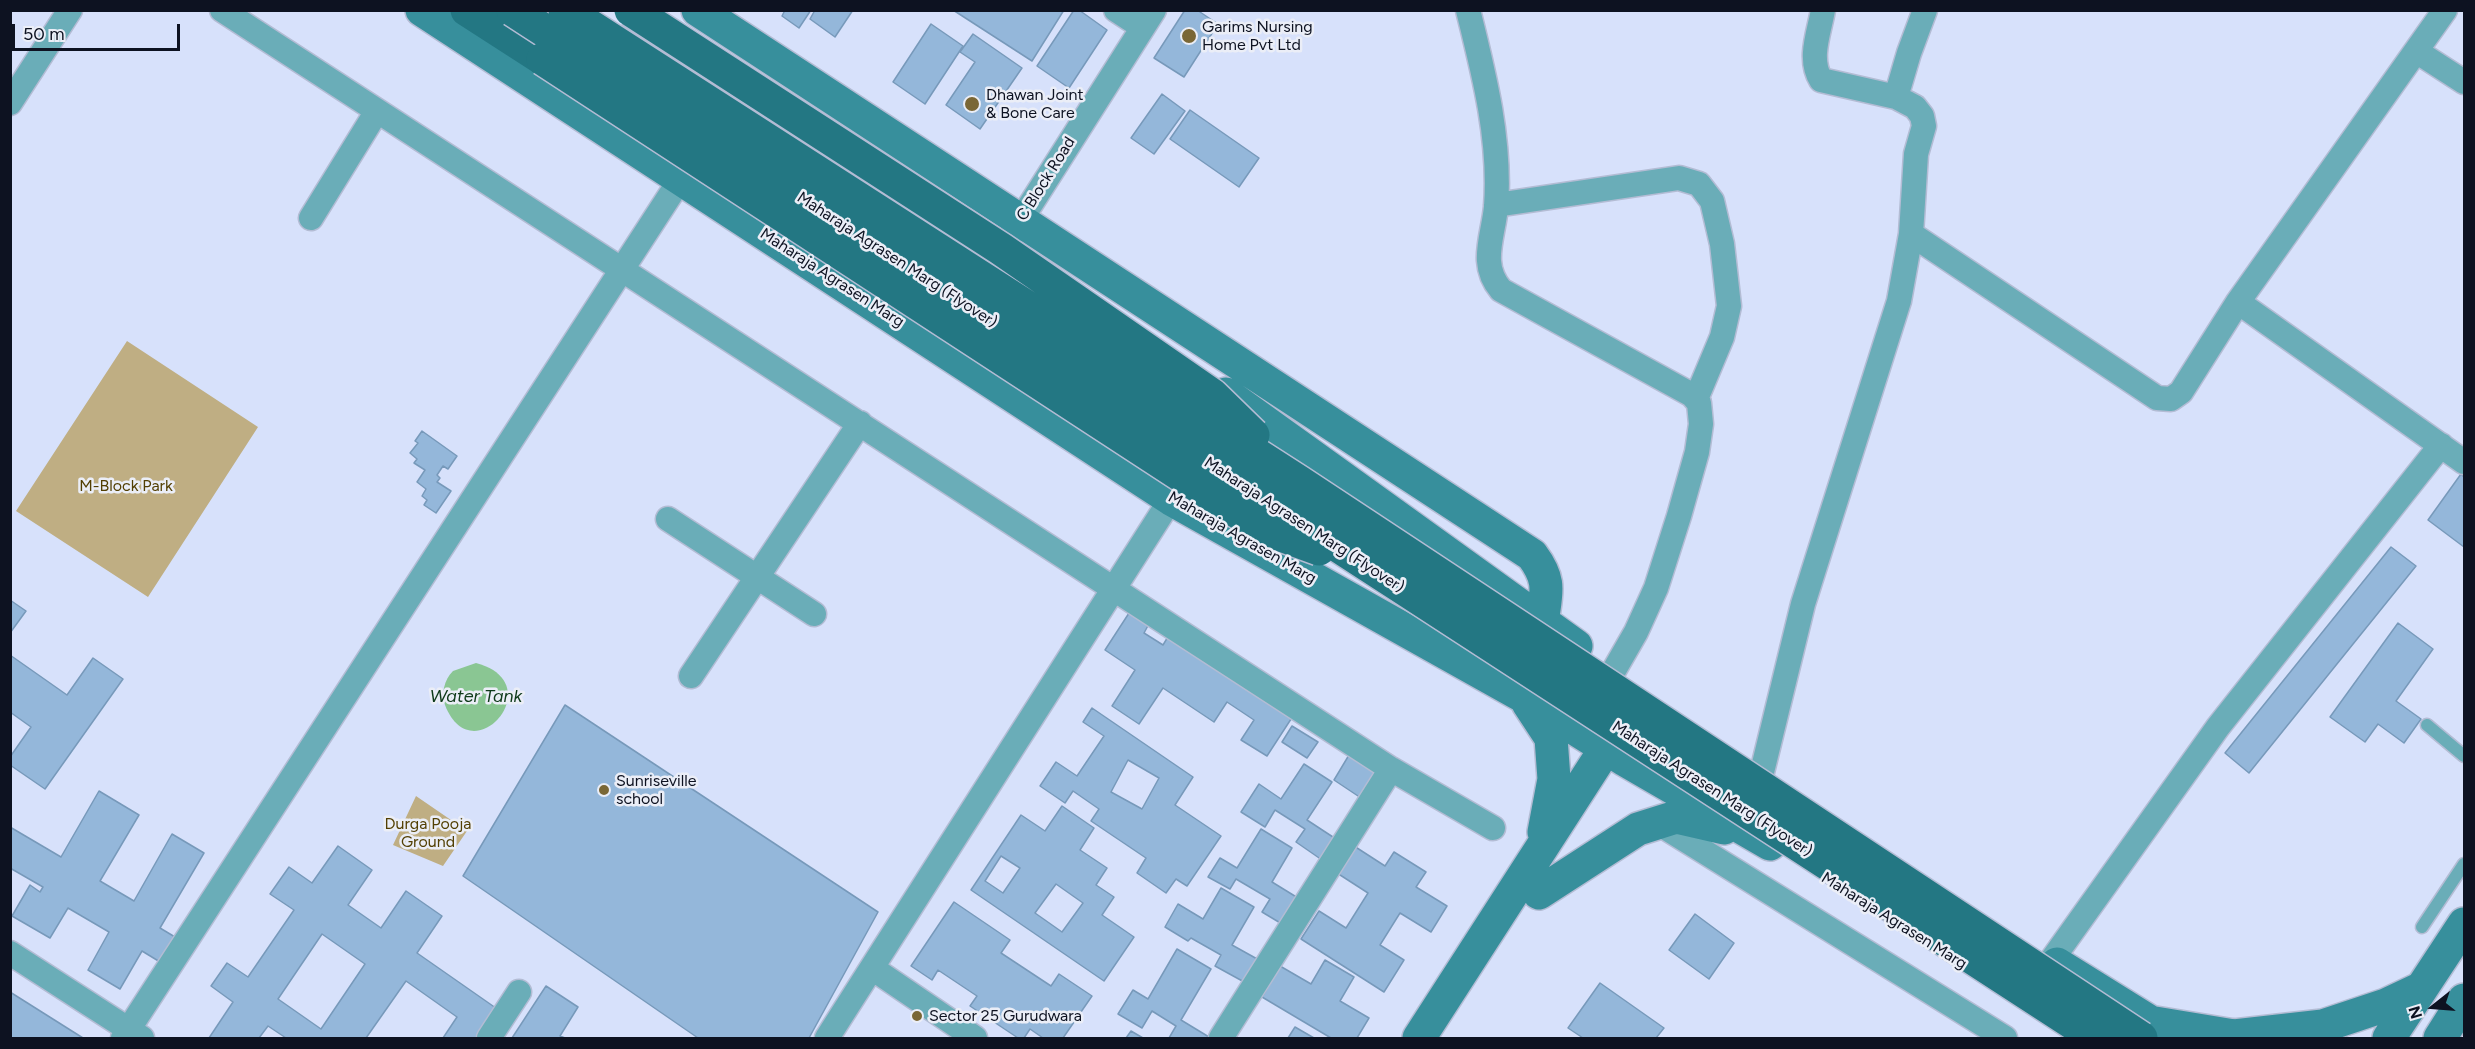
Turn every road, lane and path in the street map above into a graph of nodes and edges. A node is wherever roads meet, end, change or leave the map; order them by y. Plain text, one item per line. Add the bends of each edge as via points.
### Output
1 (70, 10) edge
2 (222, 10) edge
3 (422, 10) edge
4 (467, 10) edge
5 (513, 10) edge
6 (565, 10) edge
7 (631, 10) edge
8 (661, 10) edge
9 (698, 10) edge
10 (1116, 10) edge
11 (1468, 10) edge
12 (1823, 10) edge
13 (1925, 10) edge
14 (2445, 10) edge
15 (1148, 19) edge
16 (2416, 51) junction
17 (2464, 82) edge
18 (1896, 97) junction
19 (10, 103) edge
20 (377, 111) junction
21 (680, 180) junction
22 (1496, 205) junction
23 (311, 218) dead end
24 (1014, 229) junction
25 (1911, 234) junction
26 (622, 269) junction
27 (2238, 302) junction
28 (940, 348) junction
29 (1696, 399) junction
30 (860, 423) junction
31 (2441, 445) junction
32 (2464, 462) edge
33 (1299, 482) junction
34 (1171, 499) junction
35 (668, 519) dead end
36 (1376, 571) junction
37 (757, 576) junction
38 (1114, 588) junction
39 (814, 614) dead end
40 (1542, 623) junction
41 (1613, 672) junction
42 (691, 676) dead end
43 (1523, 696) junction
44 (2427, 725) dead end
45 (1615, 754) junction
46 (2464, 756) edge
47 (1392, 769) junction
48 (1762, 772) junction
49 (1658, 823) junction
50 (1494, 828) dead end
51 (1755, 834) junction
52 (1538, 854) junction
53 (2464, 864) edge
54 (1539, 893) junction
55 (2464, 924) edge
56 (2422, 927) dead end
57 (10, 953) edge
58 (2051, 961) junction
59 (872, 968) junction
60 (2422, 988) junction
61 (519, 992) dead end
62 (2464, 1000) edge
63 (2156, 1033) edge
64 (2065, 1034) edge
65 (131, 1036) edge
66 (489, 1038) edge
67 (827, 1038) edge
68 (975, 1038) edge
69 (1221, 1038) edge
70 (1419, 1038) edge
71 (1446, 1038) edge
72 (2005, 1038) edge
73 (2096, 1038) edge
74 (2389, 1038) edge
75 (2440, 1038) edge

1 - 19 street
2 - 20 street
3 - 21 main road, Maharaja Agrasen Marg
4 - 36 main road, bridge via 1262,528
5 - 36 main road, Maharaja Agrasen Marg (Flyover), bridge
6 - 33 main road, Maharaja Agrasen Marg (Flyover), bridge
7 - 33 main road, bridge via 1001,249 1212,395
8 - 24 main road
9 - 24 main road
10 - 15 street
11 - 22 street via 1495,140
12 - 18 street via 1814,69 1821,80
13 - 18 street
14 - 16 street
15 - 24 street, C Block Road
16 - 17 street
16 - 27 street
18 - 25 street via 1915,107 1924,126 1914,173
20 - 23 street
20 - 26 street
21 - 26 street
21 - 28 main road, Maharaja Agrasen Marg
22 - 29 street via 1488,260 1491,278 1502,290
22 - 29 street via 1679,178 1699,184 1713,201 1729,306 1722,337
24 - 28 street, C Block Road
24 - 40 main road
24 - 40 main road via 1532,555 1544,570 1547,587
25 - 27 street via 2157,398 2171,399 2181,392
25 - 48 street via 1899,301 1803,604
26 - 30 street
26 - 65 street
27 - 31 street
28 - 34 main road, Maharaja Agrasen Marg
29 - 41 street via 1701,414 1697,452 1679,516 1652,597
30 - 37 street
30 - 38 street
31 - 32 street
31 - 58 street via 2218,727
33 - 63 main road, Maharaja Agrasen Marg (Flyover), bridge
34 - 38 street
34 - 43 main road, Maharaja Agrasen Marg
35 - 37 street
36 - 73 main road, Maharaja Agrasen Marg (Flyover), bridge
37 - 39 street
37 - 42 street
38 - 47 street
38 - 59 street
40 - 41 main road
41 - 48 main road
43 - 45 main road, Maharaja Agrasen Marg
43 - 52 main road via 1551,738 1554,779
44 - 46 lane
45 - 51 main road, Maharaja Agrasen Marg
45 - 52 main road
45 - 54 main road
47 - 50 street
47 - 69 street
48 - 58 main road
49 - 51 main road via 1676,817
49 - 54 main road via 1638,829
49 - 72 street
51 - 64 main road, Maharaja Agrasen Marg
52 - 70 main road
53 - 56 lane
54 - 71 main road
55 - 60 main road
57 - 65 street
58 - 63 main road
59 - 67 street
59 - 68 street
60 - 63 main road via 2323,1026 2234,1036
60 - 74 main road
61 - 66 street
62 - 75 main road

